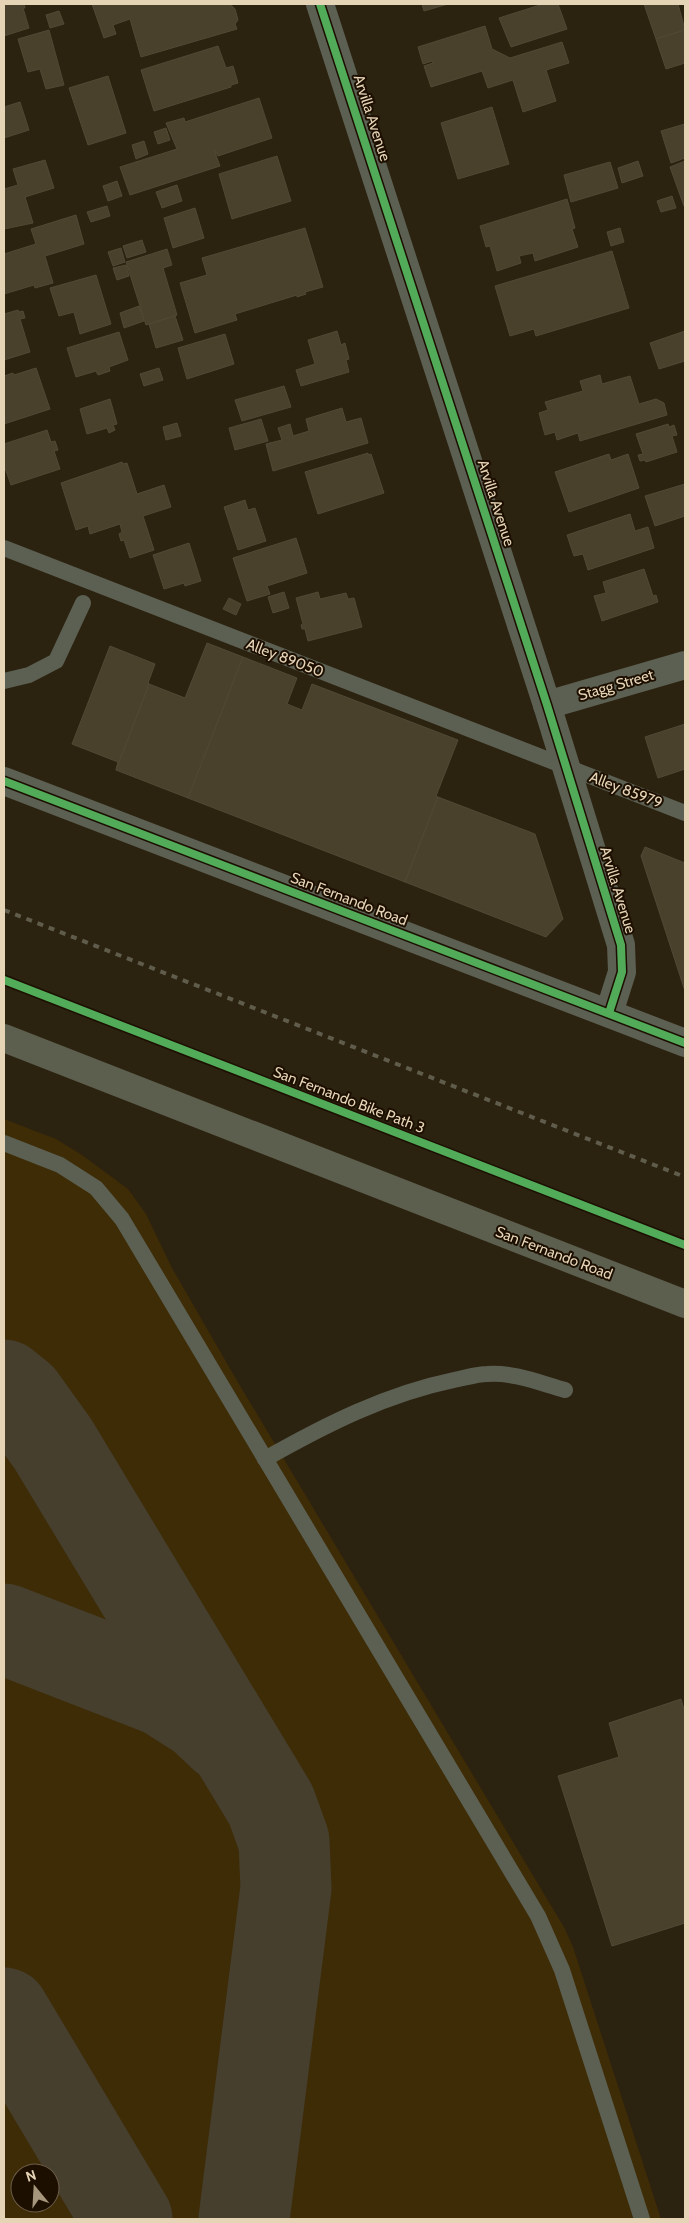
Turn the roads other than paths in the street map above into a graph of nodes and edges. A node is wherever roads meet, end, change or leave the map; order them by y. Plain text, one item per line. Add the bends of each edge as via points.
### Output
1 (320, 4) edge
2 (4, 548) edge
3 (83, 603) dead end
4 (685, 665) edge
5 (4, 681) edge
6 (547, 705) junction
7 (566, 767) junction
8 (4, 781) edge
9 (685, 813) edge
10 (609, 1013) junction
11 (4, 1038) edge
12 (685, 1043) edge
13 (4, 1143) edge
14 (685, 1304) edge
15 (565, 1390) dead end
16 (265, 1459) junction
17 (642, 2219) edge

1 - 6 street, Arvilla Avenue
2 - 7 lane, Alley 89050
3 - 5 lane via 56,661 29,675
4 - 6 street, Stagg Street
6 - 7 street, Arvilla Avenue
7 - 9 lane, Alley 85979
7 - 10 street, Arvilla Avenue via 621,945 622,972
8 - 10 street, San Fernando Road
10 - 12 street, San Fernando Road
11 - 14 main road, San Fernando Road
13 - 16 lane via 60,1165 96,1188 122,1219
15 - 16 lane via 521,1377 487,1374 430,1385 355,1411
16 - 17 lane via 550,1939

